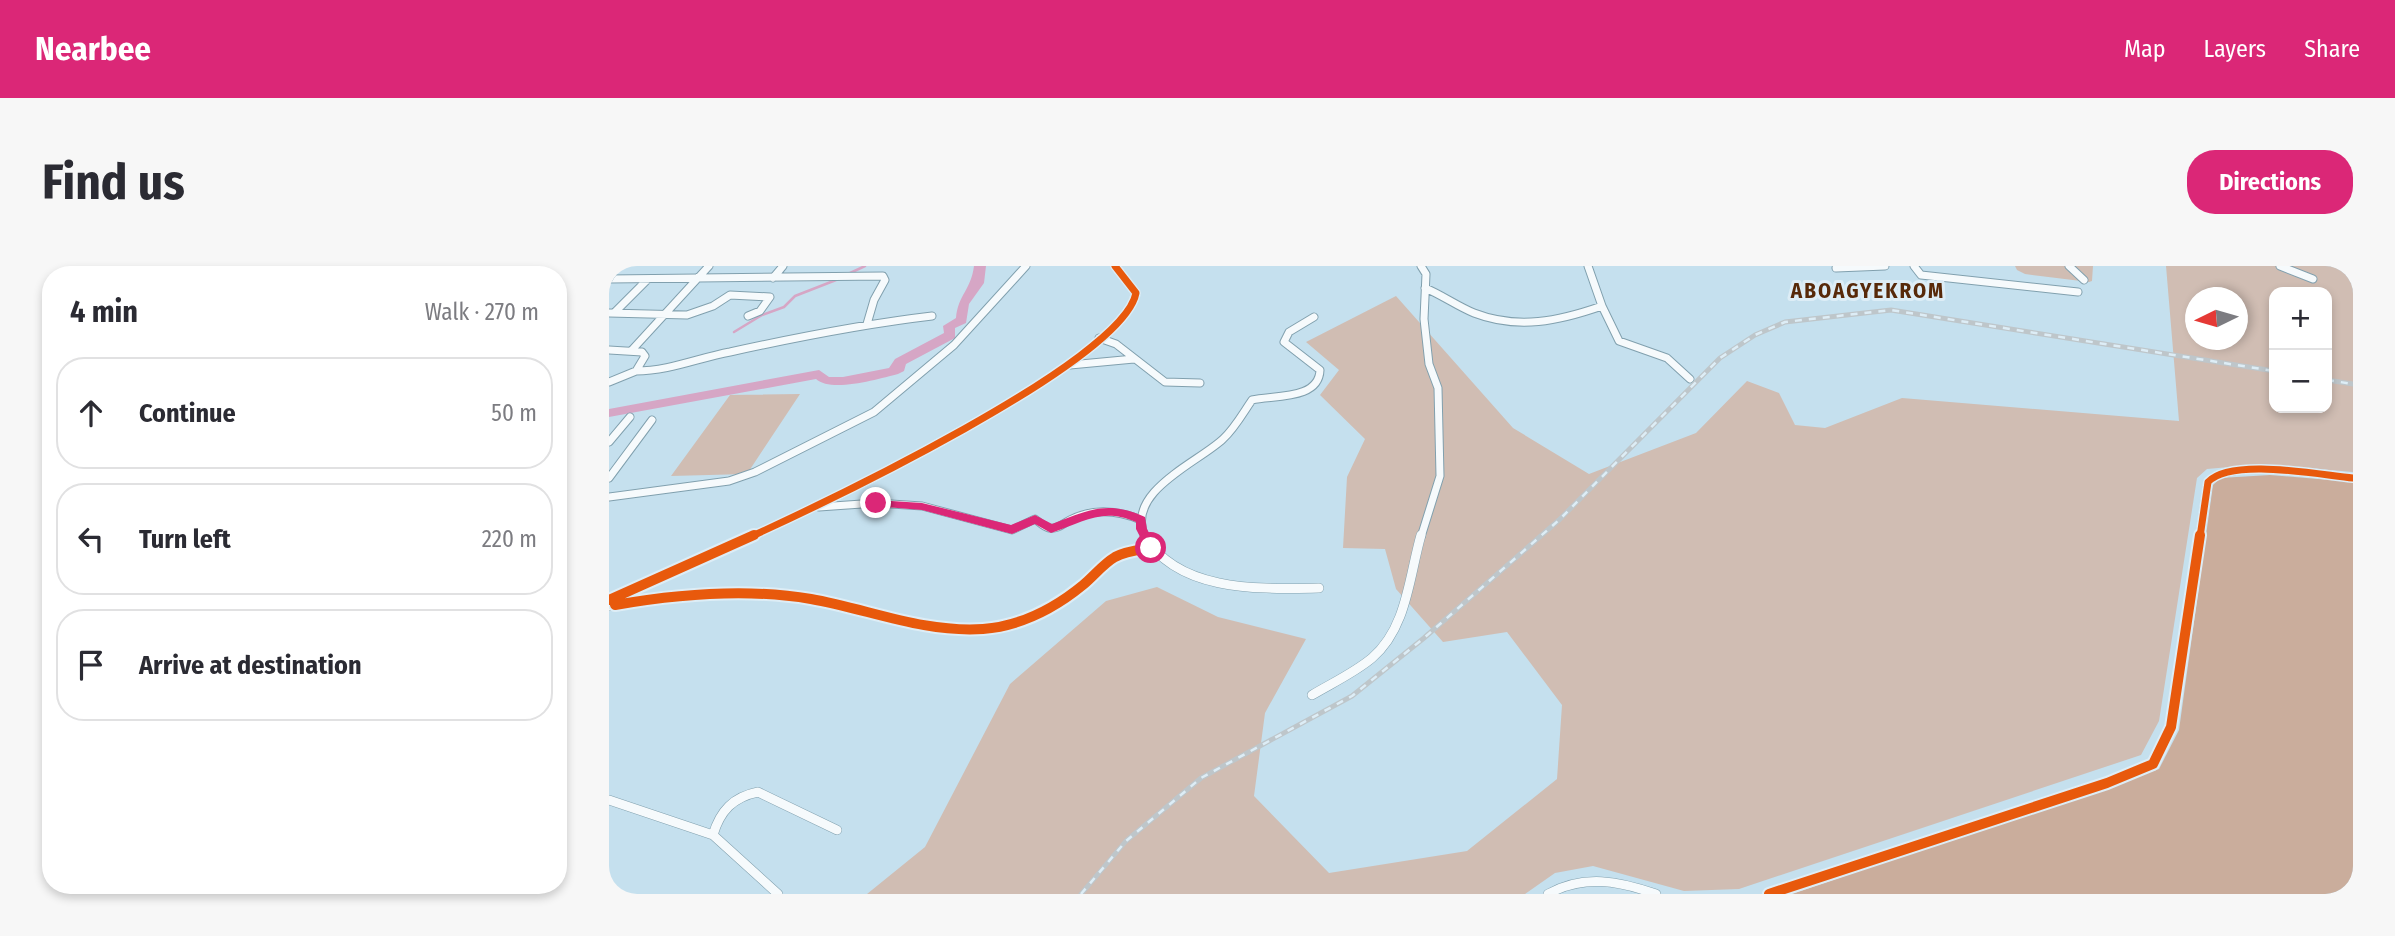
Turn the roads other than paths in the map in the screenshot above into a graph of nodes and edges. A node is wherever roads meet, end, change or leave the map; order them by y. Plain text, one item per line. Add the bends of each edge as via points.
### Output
1 (709, 266) edge
2 (783, 266) edge
3 (1026, 266) edge
4 (1115, 266) edge
5 (1421, 266) edge
6 (1588, 266) edge
7 (1885, 266) edge
8 (1914, 266) edge
9 (2069, 266) edge
10 (2280, 266) edge
11 (1836, 268) dead end
12 (698, 278) junction
13 (747, 278) junction
14 (773, 278) junction
15 (609, 279) edge
16 (648, 279) junction
17 (2313, 279) dead end
18 (2084, 280) dead end
19 (1425, 288) junction
20 (2078, 292) dead end
21 (730, 295) junction
22 (1602, 306) junction
23 (664, 313) junction
24 (611, 315) edge
25 (748, 316) dead end
26 (932, 316) dead end
27 (1314, 317) dead end
28 (867, 324) junction
29 (1099, 338) junction
30 (609, 350) edge
31 (631, 351) junction
32 (1133, 359) junction
33 (1069, 366) junction
34 (636, 371) junction
35 (1690, 379) dead end
36 (609, 382) edge
37 (1200, 383) dead end
38 (630, 417) dead end
39 (652, 420) dead end
40 (609, 442) edge
41 (609, 478) edge
42 (2353, 478) edge
43 (609, 497) edge
44 (816, 507) junction
45 (1141, 520) junction
46 (1151, 548) junction
47 (1319, 588) dead end
48 (609, 600) edge
49 (609, 606) edge
50 (1312, 695) dead end
51 (609, 800) edge
52 (837, 830) dead end
53 (713, 835) junction
54 (778, 894) edge
55 (1548, 894) edge
56 (1656, 894) edge
57 (1769, 894) edge

1 - 12 street
2 - 14 street
3 - 43 street via 954,345 874,412 742,477
4 - 29 street via 1136,293 1134,304
5 - 19 street
6 - 22 street
7 - 11 street
8 - 20 street via 1921,275
9 - 18 street
10 - 17 street
12 - 13 street
12 - 16 street
12 - 23 street
13 - 14 street
13 - 21 street
14 - 28 street via 883,276
15 - 16 street
16 - 24 street
19 - 22 street via 1477,314 1520,324 1549,323
19 - 50 street via 1429,364 1438,388 1438,491 1394,629 1374,657
21 - 23 street via 696,313
21 - 25 street via 770,297
22 - 35 street via 1619,341 1661,354
23 - 24 street
23 - 31 street
26 - 28 street
27 - 45 street via 1289,332 1283,342 1320,370 1318,384 1304,392 1252,400 1223,440 1154,493
28 - 34 street via 658,371
29 - 32 street via 1116,344
29 - 33 street
30 - 31 street
31 - 34 street via 645,356
32 - 33 street
32 - 37 street via 1165,382
33 - 44 street via 964,429
34 - 36 street
38 - 40 street
39 - 41 street
42 - 57 street via 2236,471 2216,475 2208,482 2172,727 2153,764
44 - 45 street via 922,506 1012,530 1035,519 1056,528 1108,510
44 - 48 street
45 - 46 street
46 - 47 street via 1197,577 1246,589
46 - 49 street via 1115,557 1035,617 982,629 949,629 807,599 763,595 656,599
51 - 53 street
52 - 53 street via 758,792 743,794 728,804
53 - 54 street
55 - 56 street via 1561,885 1594,879

